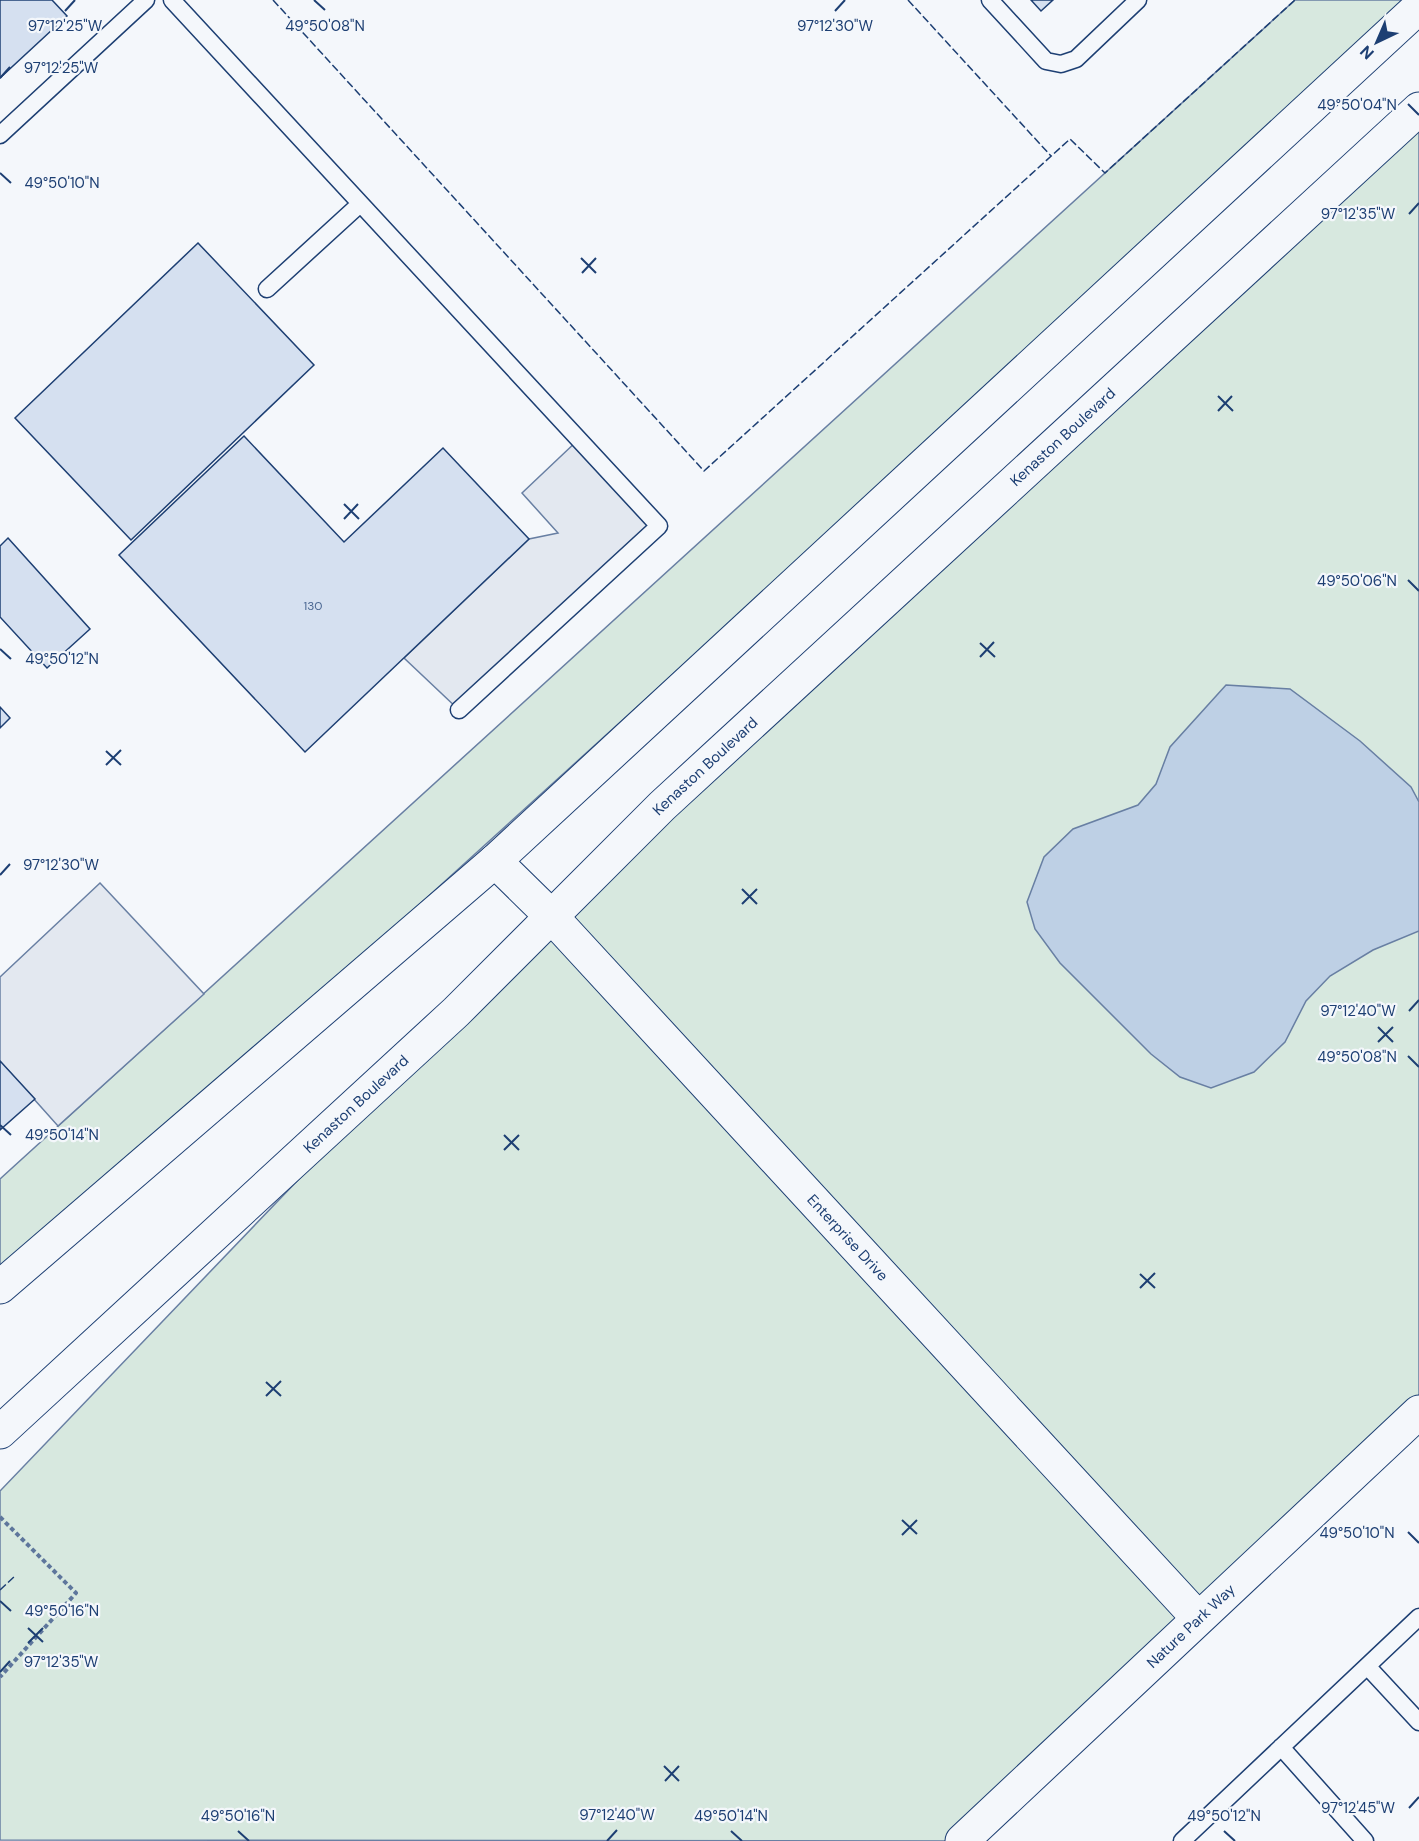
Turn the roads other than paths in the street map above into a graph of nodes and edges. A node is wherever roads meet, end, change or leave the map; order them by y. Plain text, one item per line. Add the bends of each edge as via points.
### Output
1 (146, 0) edge
2 (172, 0) edge
3 (990, 0) edge
4 (1138, 0) edge
5 (1419, 7) edge
6 (1419, 109) edge
7 (0, 135) edge
8 (360, 204) junction
9 (267, 289) dead end
10 (459, 711) dead end
11 (495, 861) junction
12 (551, 916) junction
13 (0, 1287) edge
14 (1419, 1412) edge
15 (0, 1432) edge
16 (1419, 1617) edge
17 (1198, 1618) junction
18 (1367, 1666) junction
19 (1419, 1722) edge
20 (1281, 1747) junction
21 (962, 1841) edge
22 (1182, 1841) edge
23 (1365, 1841) edge

1 - 7 lane
2 - 8 lane
3 - 4 lane via 1046,61 1061,64 1076,59
5 - 11 main road
6 - 12 main road, Kenaston Boulevard via 662,806
8 - 9 lane
8 - 10 lane via 659,526
11 - 12 main road, Enterprise Drive
11 - 13 main road
12 - 15 main road, Kenaston Boulevard via 456,1012
12 - 17 main road, Enterprise Drive
14 - 17 main road, Nature Park Way
16 - 18 lane
17 - 21 main road, Nature Park Way
18 - 19 lane
18 - 20 lane
20 - 22 lane
20 - 23 lane

